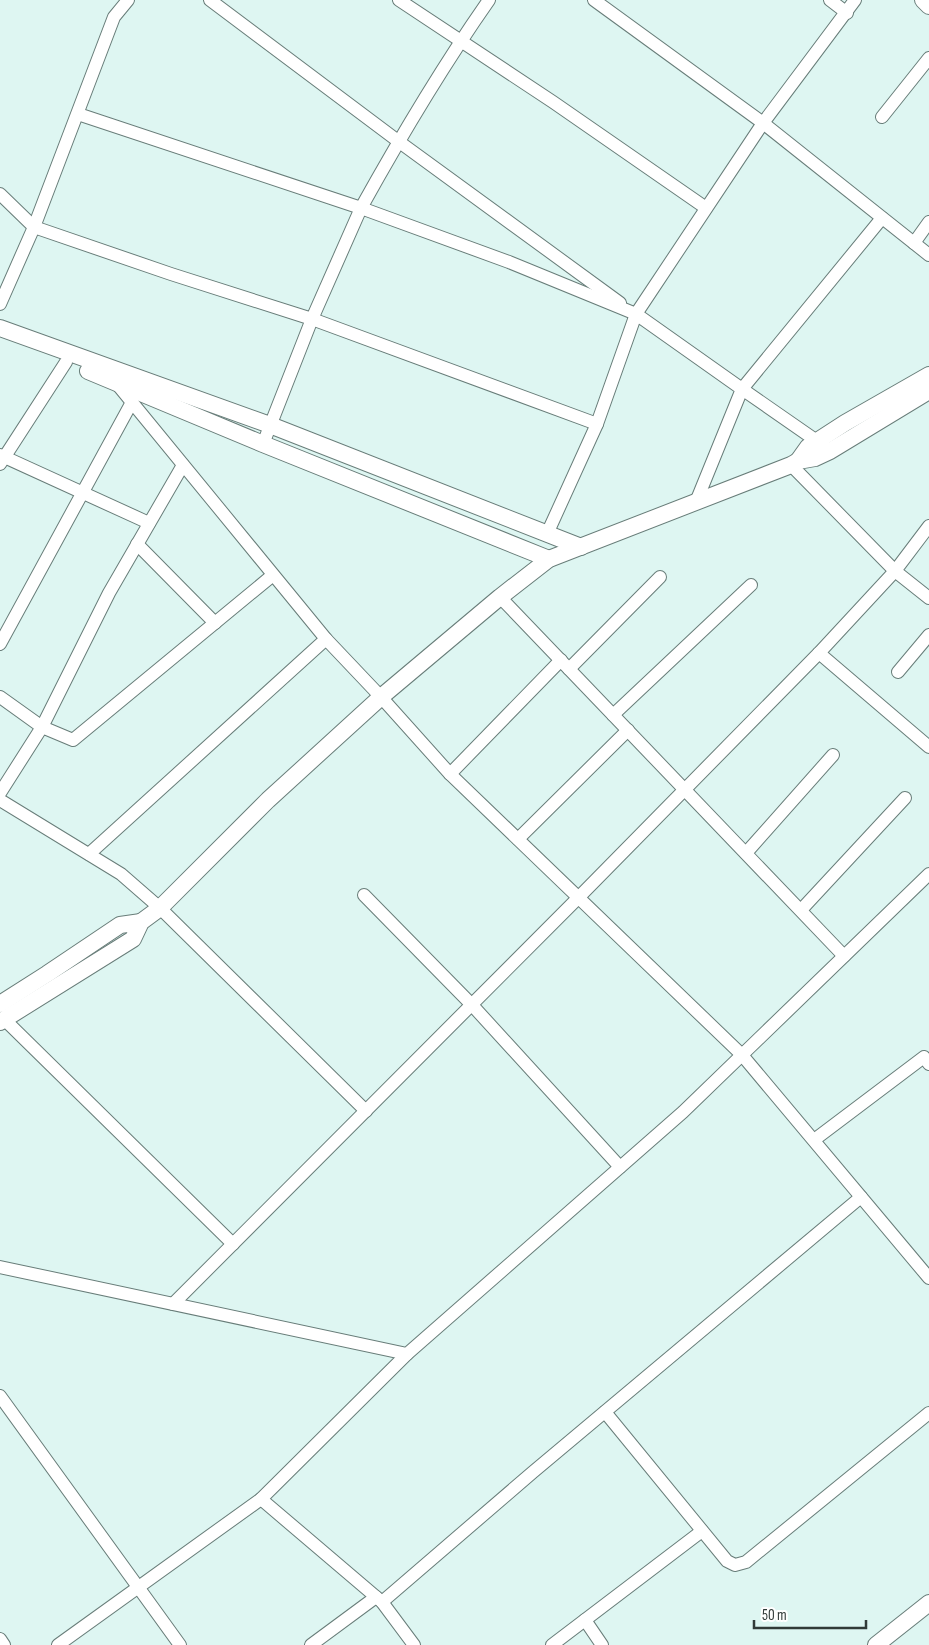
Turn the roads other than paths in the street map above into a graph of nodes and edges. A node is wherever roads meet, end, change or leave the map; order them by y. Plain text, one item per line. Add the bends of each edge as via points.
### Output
1 (128, 0) edge
2 (210, 0) edge
3 (399, 0) edge
4 (489, 0) edge
5 (594, 0) edge
6 (830, 0) edge
7 (855, 0) edge
8 (923, 0) edge
9 (929, 6) edge
10 (847, 13) junction
11 (460, 42) junction
12 (929, 58) edge
13 (78, 114) junction
14 (882, 117) dead end
15 (763, 123) junction
16 (398, 141) junction
17 (0, 194) edge
18 (361, 208) junction
19 (706, 208) junction
20 (882, 218) junction
21 (929, 222) edge
22 (34, 227) junction
23 (914, 243) junction
24 (929, 255) edge
25 (0, 304) edge
26 (636, 314) junction
27 (312, 319) junction
28 (0, 328) edge
29 (0, 340) edge
30 (66, 362) junction
31 (929, 375) edge
32 (115, 382) junction
33 (742, 389) junction
34 (929, 391) edge
35 (132, 402) junction
36 (596, 424) junction
37 (270, 426) junction
38 (263, 444) junction
39 (823, 446) junction
40 (1, 459) edge
41 (795, 463) junction
42 (183, 465) junction
43 (82, 494) junction
44 (696, 502) junction
45 (149, 523) junction
46 (929, 526) edge
47 (547, 534) junction
48 (137, 544) junction
49 (581, 547) junction
50 (548, 559) junction
51 (895, 571) junction
52 (274, 575) junction
53 (660, 577) dead end
54 (751, 585) dead end
55 (500, 597) junction
56 (929, 598) edge
57 (215, 622) junction
58 (929, 635) edge
59 (326, 639) junction
60 (0, 644) edge
61 (819, 653) junction
62 (565, 664) junction
63 (898, 672) dead end
64 (0, 697) edge
65 (381, 697) junction
66 (613, 716) junction
67 (42, 727) junction
68 (628, 730) junction
69 (929, 747) edge
70 (833, 755) dead end
71 (450, 774) junction
72 (685, 789) junction
73 (0, 793) edge
74 (905, 798) dead end
75 (0, 800) edge
76 (518, 839) junction
77 (746, 853) junction
78 (88, 854) junction
79 (927, 881) edge
80 (364, 895) dead end
81 (578, 898) junction
82 (160, 908) junction
83 (801, 910) junction
84 (844, 956) junction
85 (472, 1005) junction
86 (1, 1015) edge
87 (742, 1055) junction
88 (927, 1058) edge
89 (366, 1110) junction
90 (814, 1140) junction
91 (620, 1168) junction
92 (862, 1197) junction
93 (233, 1244) junction
94 (0, 1267) edge
95 (929, 1278) edge
96 (173, 1304) junction
97 (406, 1354) junction
98 (0, 1397) edge
99 (605, 1412) junction
100 (929, 1413) edge
101 (261, 1499) junction
102 (702, 1531) junction
103 (139, 1586) junction
104 (379, 1600) junction
105 (929, 1604) edge
106 (585, 1620) junction
107 (0, 1639) edge
108 (4, 1645) edge
109 (58, 1645) edge
110 (180, 1645) edge
111 (311, 1645) edge
112 (414, 1645) edge
113 (552, 1645) edge
114 (602, 1645) edge
115 (876, 1645) edge

1 - 13 street via 114,17
2 - 16 street
3 - 11 street
4 - 11 street
5 - 15 street
6 - 10 street
7 - 10 street
8 - 9 street
10 - 15 street
11 - 16 street
11 - 19 street
12 - 14 street
13 - 18 street
13 - 22 street
15 - 19 street
15 - 20 street
16 - 18 street
16 - 26 street
17 - 22 street
18 - 26 street via 509,262
18 - 27 street
19 - 26 street
20 - 23 street
20 - 33 street
21 - 23 street
22 - 25 street
22 - 27 street
23 - 24 street
26 - 33 street
26 - 36 street
27 - 36 street
27 - 37 street
28 - 37 street
29 - 30 street
30 - 32 street
30 - 40 street
31 - 39 street via 845,422
32 - 35 street
32 - 38 street
33 - 39 street
33 - 44 street
34 - 39 street
35 - 42 street
35 - 43 street
36 - 47 street
37 - 38 street
37 - 47 street
38 - 50 street
39 - 41 street via 815,458
40 - 43 street
41 - 44 street
41 - 51 street
42 - 45 street
42 - 52 street
43 - 45 street
43 - 60 street
44 - 49 street
45 - 48 street
46 - 51 street
47 - 49 street
48 - 57 street
48 - 67 street
49 - 50 street
50 - 55 street
51 - 56 street
51 - 61 street
52 - 57 street
52 - 59 street
53 - 62 street
54 - 66 street
55 - 62 street
55 - 65 street
57 - 67 street via 73,740
58 - 63 street
59 - 65 street
59 - 78 street
61 - 69 street
61 - 72 street
62 - 66 street
62 - 71 street
64 - 67 street
65 - 71 street
65 - 82 street via 268,800
66 - 68 street
67 - 73 street
68 - 72 street
68 - 76 street
70 - 77 street
71 - 76 street
72 - 77 street
72 - 81 street
74 - 83 street
75 - 78 street
76 - 81 street
77 - 83 street
78 - 82 street via 121,874
79 - 84 street
80 - 85 street
81 - 85 street
81 - 87 street
82 - 86 street via 142,922 133,939
82 - 89 street
83 - 84 street
84 - 87 street
85 - 89 street
85 - 91 street
86 - 93 street
87 - 90 street
87 - 91 street
88 - 90 street
89 - 93 street
90 - 92 street
91 - 97 street
92 - 95 street
92 - 99 street
93 - 96 street
94 - 96 street
96 - 97 street
97 - 101 street
98 - 103 street
99 - 102 street
99 - 104 street
100 - 102 street via 746,1562 735,1565 727,1561
101 - 103 street
101 - 104 street
102 - 106 street
103 - 109 street
103 - 110 street
104 - 111 street
104 - 112 street
105 - 115 street
106 - 113 street
106 - 114 street
107 - 108 street

